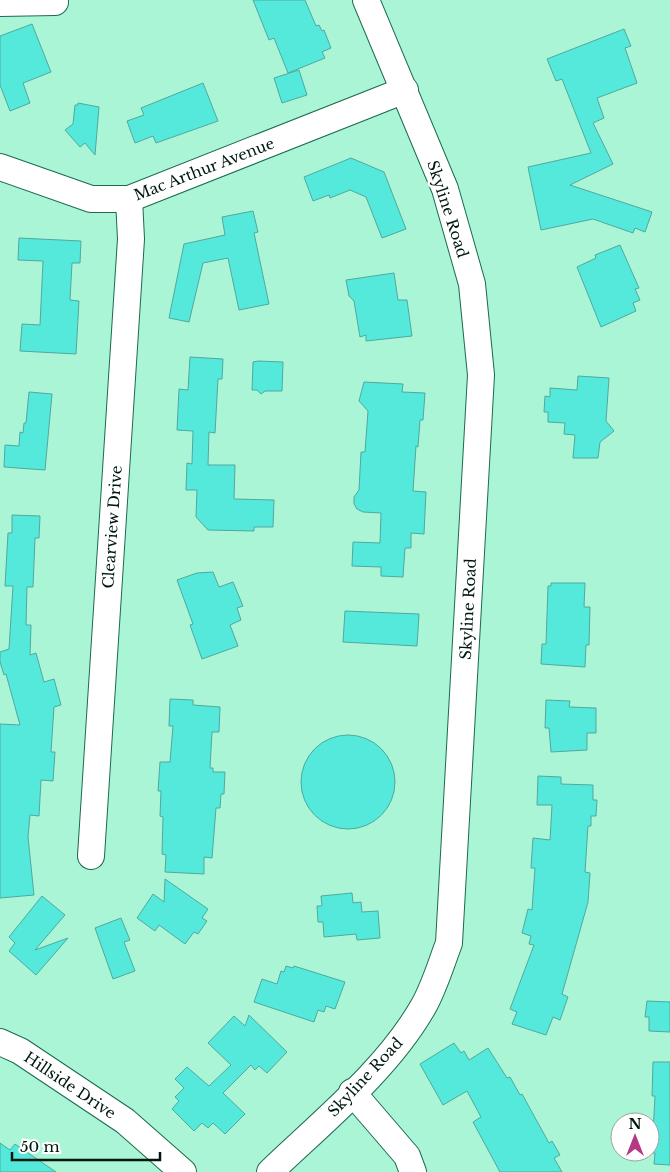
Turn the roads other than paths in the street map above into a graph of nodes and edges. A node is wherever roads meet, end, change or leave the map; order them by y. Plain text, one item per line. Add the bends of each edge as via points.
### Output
1 (366, 0) edge
2 (55, 2) dead end
3 (0, 3) edge
4 (405, 90) junction
5 (0, 167) edge
6 (129, 199) junction
7 (91, 856) dead end
8 (0, 1042) edge
9 (352, 1092) junction
10 (183, 1172) edge
11 (270, 1172) edge
12 (413, 1172) edge

1 - 4 street, Skyline Road
2 - 3 street
4 - 6 street, Mac Arthur Avenue
4 - 9 street, Skyline Road via 445,189 472,284 481,375 449,943 424,1006 398,1044
5 - 6 street, Mac Arthur Avenue via 91,199
6 - 7 street, Clearview Drive via 131,239
8 - 10 street, Hillside Drive via 20,1051 125,1121
9 - 11 street, Skyline Road
9 - 12 street via 407,1156

